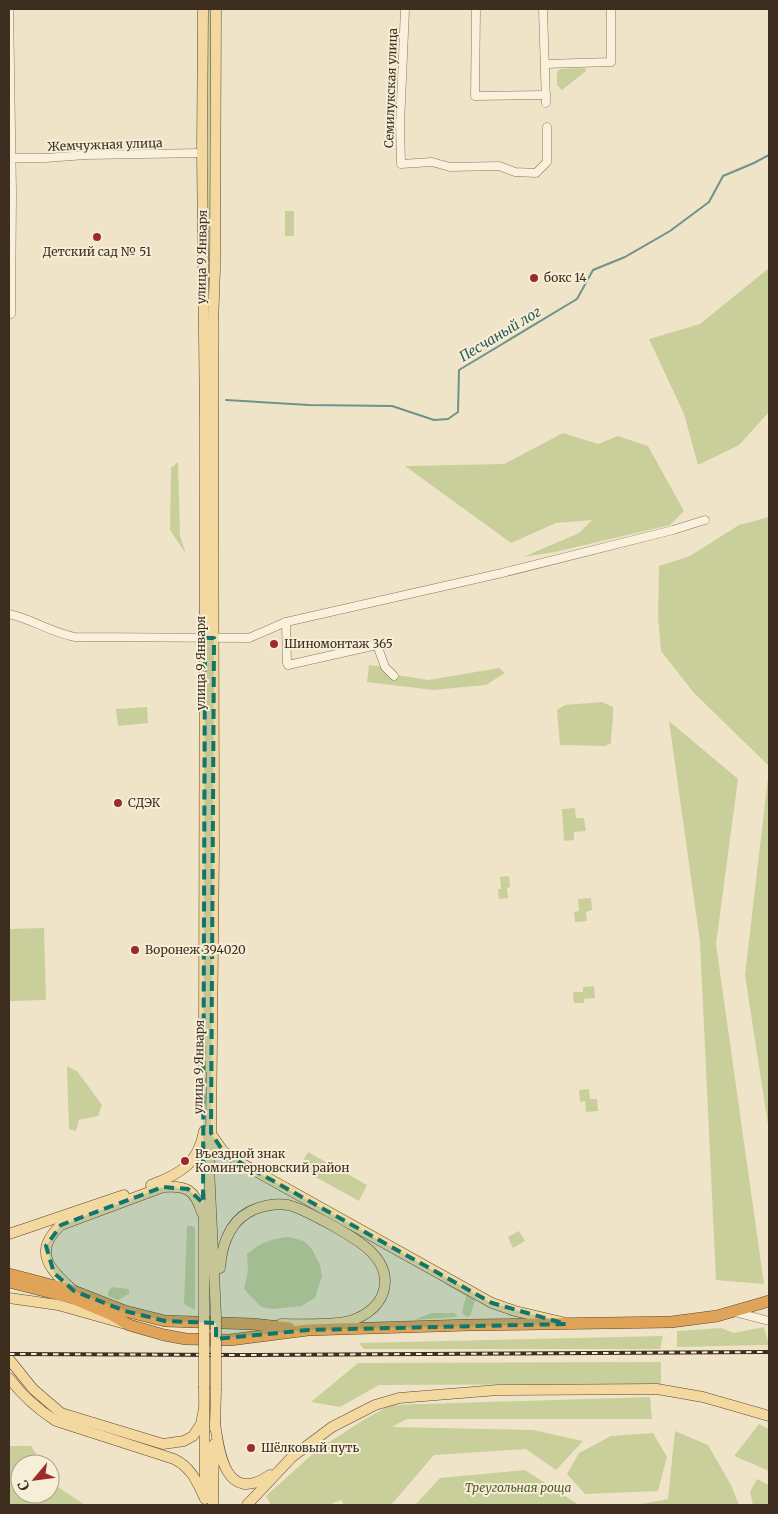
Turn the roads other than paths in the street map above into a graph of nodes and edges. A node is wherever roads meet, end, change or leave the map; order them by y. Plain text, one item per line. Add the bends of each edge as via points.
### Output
1 (9, 9) edge
2 (203, 9) edge
3 (216, 9) edge
4 (405, 9) edge
5 (476, 9) edge
6 (543, 9) edge
7 (611, 9) edge
8 (545, 64) junction
9 (547, 128) dead end
10 (202, 153) junction
11 (10, 158) edge
12 (11, 314) dead end
13 (704, 520) dead end
14 (209, 567) junction
15 (9, 614) edge
16 (286, 622) junction
17 (209, 638) junction
18 (377, 645) junction
19 (387, 645) dead end
20 (394, 676) dead end
21 (208, 1132) junction
22 (204, 1221) junction
23 (9, 1234) edge
24 (9, 1274) edge
25 (9, 1282) edge
26 (74, 1291) junction
27 (9, 1298) edge
28 (769, 1301) edge
29 (216, 1311) junction
30 (734, 1312) junction
31 (769, 1321) edge
32 (253, 1324) junction
33 (566, 1324) junction
34 (128, 1325) junction
35 (308, 1330) junction
36 (10, 1360) edge
37 (9, 1378) edge
38 (204, 1408) junction
39 (769, 1416) edge
40 (215, 1423) junction
41 (292, 1457) junction
42 (207, 1503) edge
43 (248, 1505) edge

1 - 11 street
2 - 10 main road, улица 9 Января
3 - 14 main road, улица 9 Января
4 - 9 street, Семилукская улица via 401,164 432,162 450,168 498,166 515,172 536,173 547,162
5 - 8 street via 475,96 546,99
6 - 8 street
7 - 8 street via 611,62
10 - 11 street, Жемчужная улица
10 - 14 main road, улица 9 Января
11 - 12 street
13 - 16 street via 502,573
14 - 17 main road, улица 9 Января
15 - 17 street via 75,637
16 - 17 street via 248,638
16 - 18 street via 288,665
17 - 21 main road, улица 9 Января
18 - 19 street
18 - 20 street via 385,667
21 - 22 main road, улица 9 Января via 202,1167
21 - 23 main road via 195,1157 174,1176
21 - 29 main road, улица 9 Января
21 - 33 main road via 223,1151 241,1163 492,1303
22 - 26 main road via 196,1197 188,1189 174,1186 61,1225 46,1246 47,1259 54,1273
22 - 38 main road, улица 9 Января, bridge
24 - 26 highway
25 - 34 highway via 72,1298 112,1314
26 - 32 highway via 125,1311 165,1320
27 - 34 main road via 58,1305
28 - 30 highway
29 - 32 main road via 220,1296 221,1253 228,1234 244,1214 264,1206 288,1205 310,1214 362,1243 378,1259 385,1281 380,1300 360,1317 339,1323
29 - 40 main road, bridge
30 - 31 street
30 - 33 highway via 671,1322
32 - 35 highway
33 - 35 highway
34 - 35 highway via 186,1339 230,1340
36 - 38 main road via 33,1389 61,1413 163,1444 184,1441 193,1436 201,1424
37 - 42 main road via 40,1412 56,1421 184,1464 197,1481
38 - 42 main road
39 - 41 main road via 703,1397 658,1389 498,1390 422,1396 388,1401 352,1415
40 - 41 main road via 221,1461 227,1472 240,1482 263,1480
40 - 42 main road
41 - 43 main road

